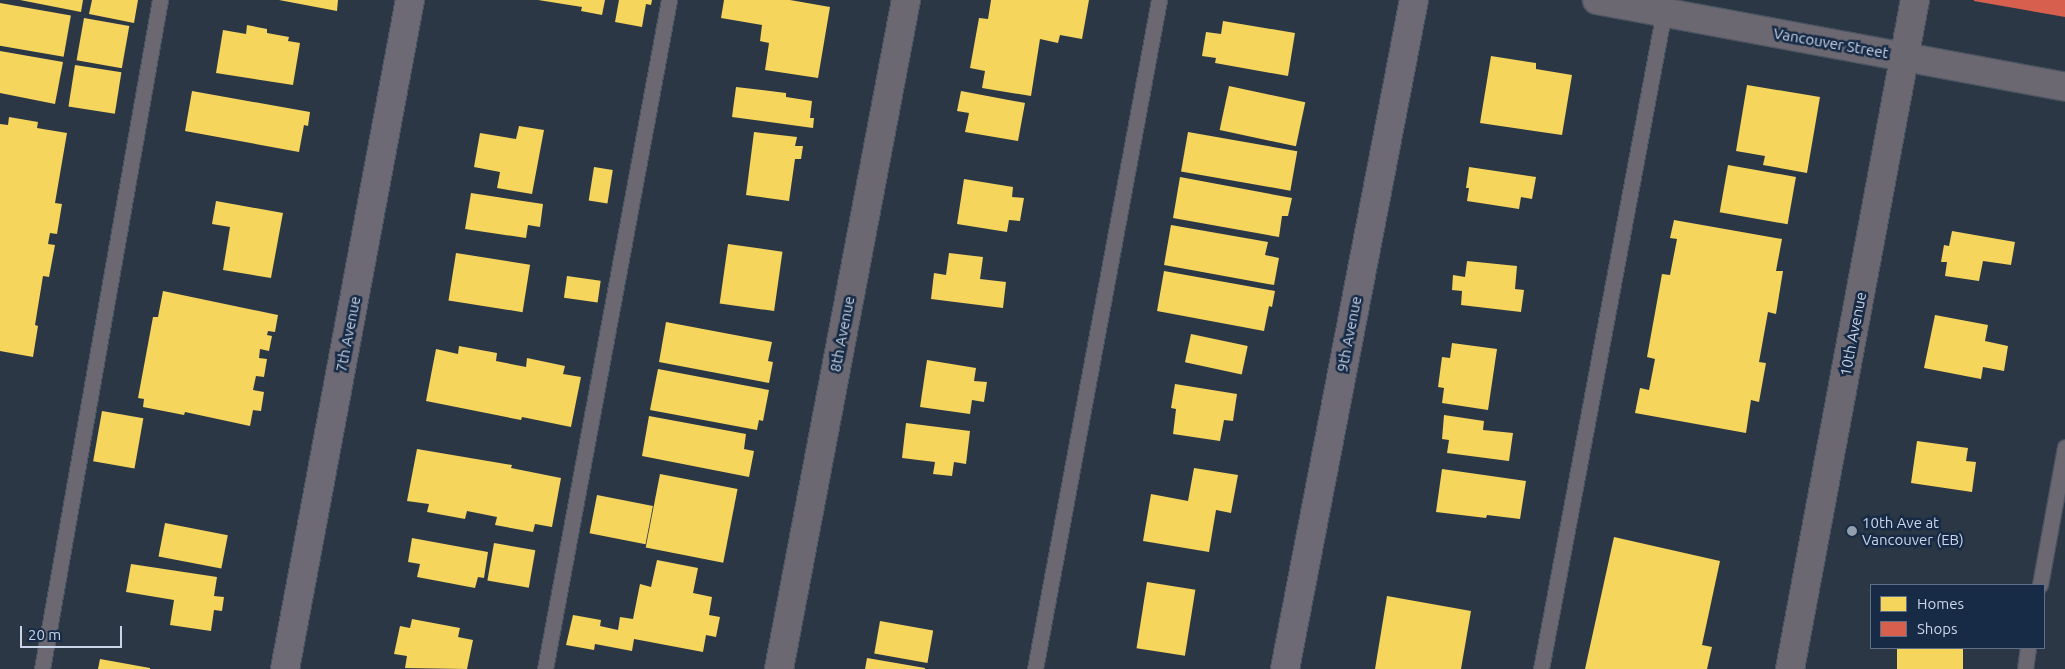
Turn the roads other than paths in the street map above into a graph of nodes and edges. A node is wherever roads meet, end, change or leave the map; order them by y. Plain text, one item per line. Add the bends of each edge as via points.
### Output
1 (160, 0) edge
2 (410, 0) edge
3 (669, 0) edge
4 (906, 0) edge
5 (1159, 0) edge
6 (1414, 0) edge
7 (1597, 0) edge
8 (1915, 0) edge
9 (1665, 6) edge
10 (1904, 57) junction
11 (2065, 87) edge
12 (2065, 446) edge
13 (2040, 584) edge
14 (2028, 649) edge
15 (42, 669) edge
16 (285, 669) edge
17 (546, 669) edge
18 (779, 669) edge
19 (1035, 669) edge
20 (1285, 669) edge
21 (1541, 669) edge
22 (1790, 669) edge
23 (2024, 669) edge

1 - 15 lane
2 - 16 street, 7th Avenue
3 - 17 lane
4 - 18 street, 8th Avenue
5 - 19 lane
6 - 20 street, 9th Avenue
7 - 9 street, Vancouver Street
8 - 10 street, 10th Avenue
9 - 10 street, Vancouver Street
9 - 21 lane
10 - 11 street, Vancouver Street
10 - 22 street, 10th Avenue
12 - 13 lane
14 - 23 lane

